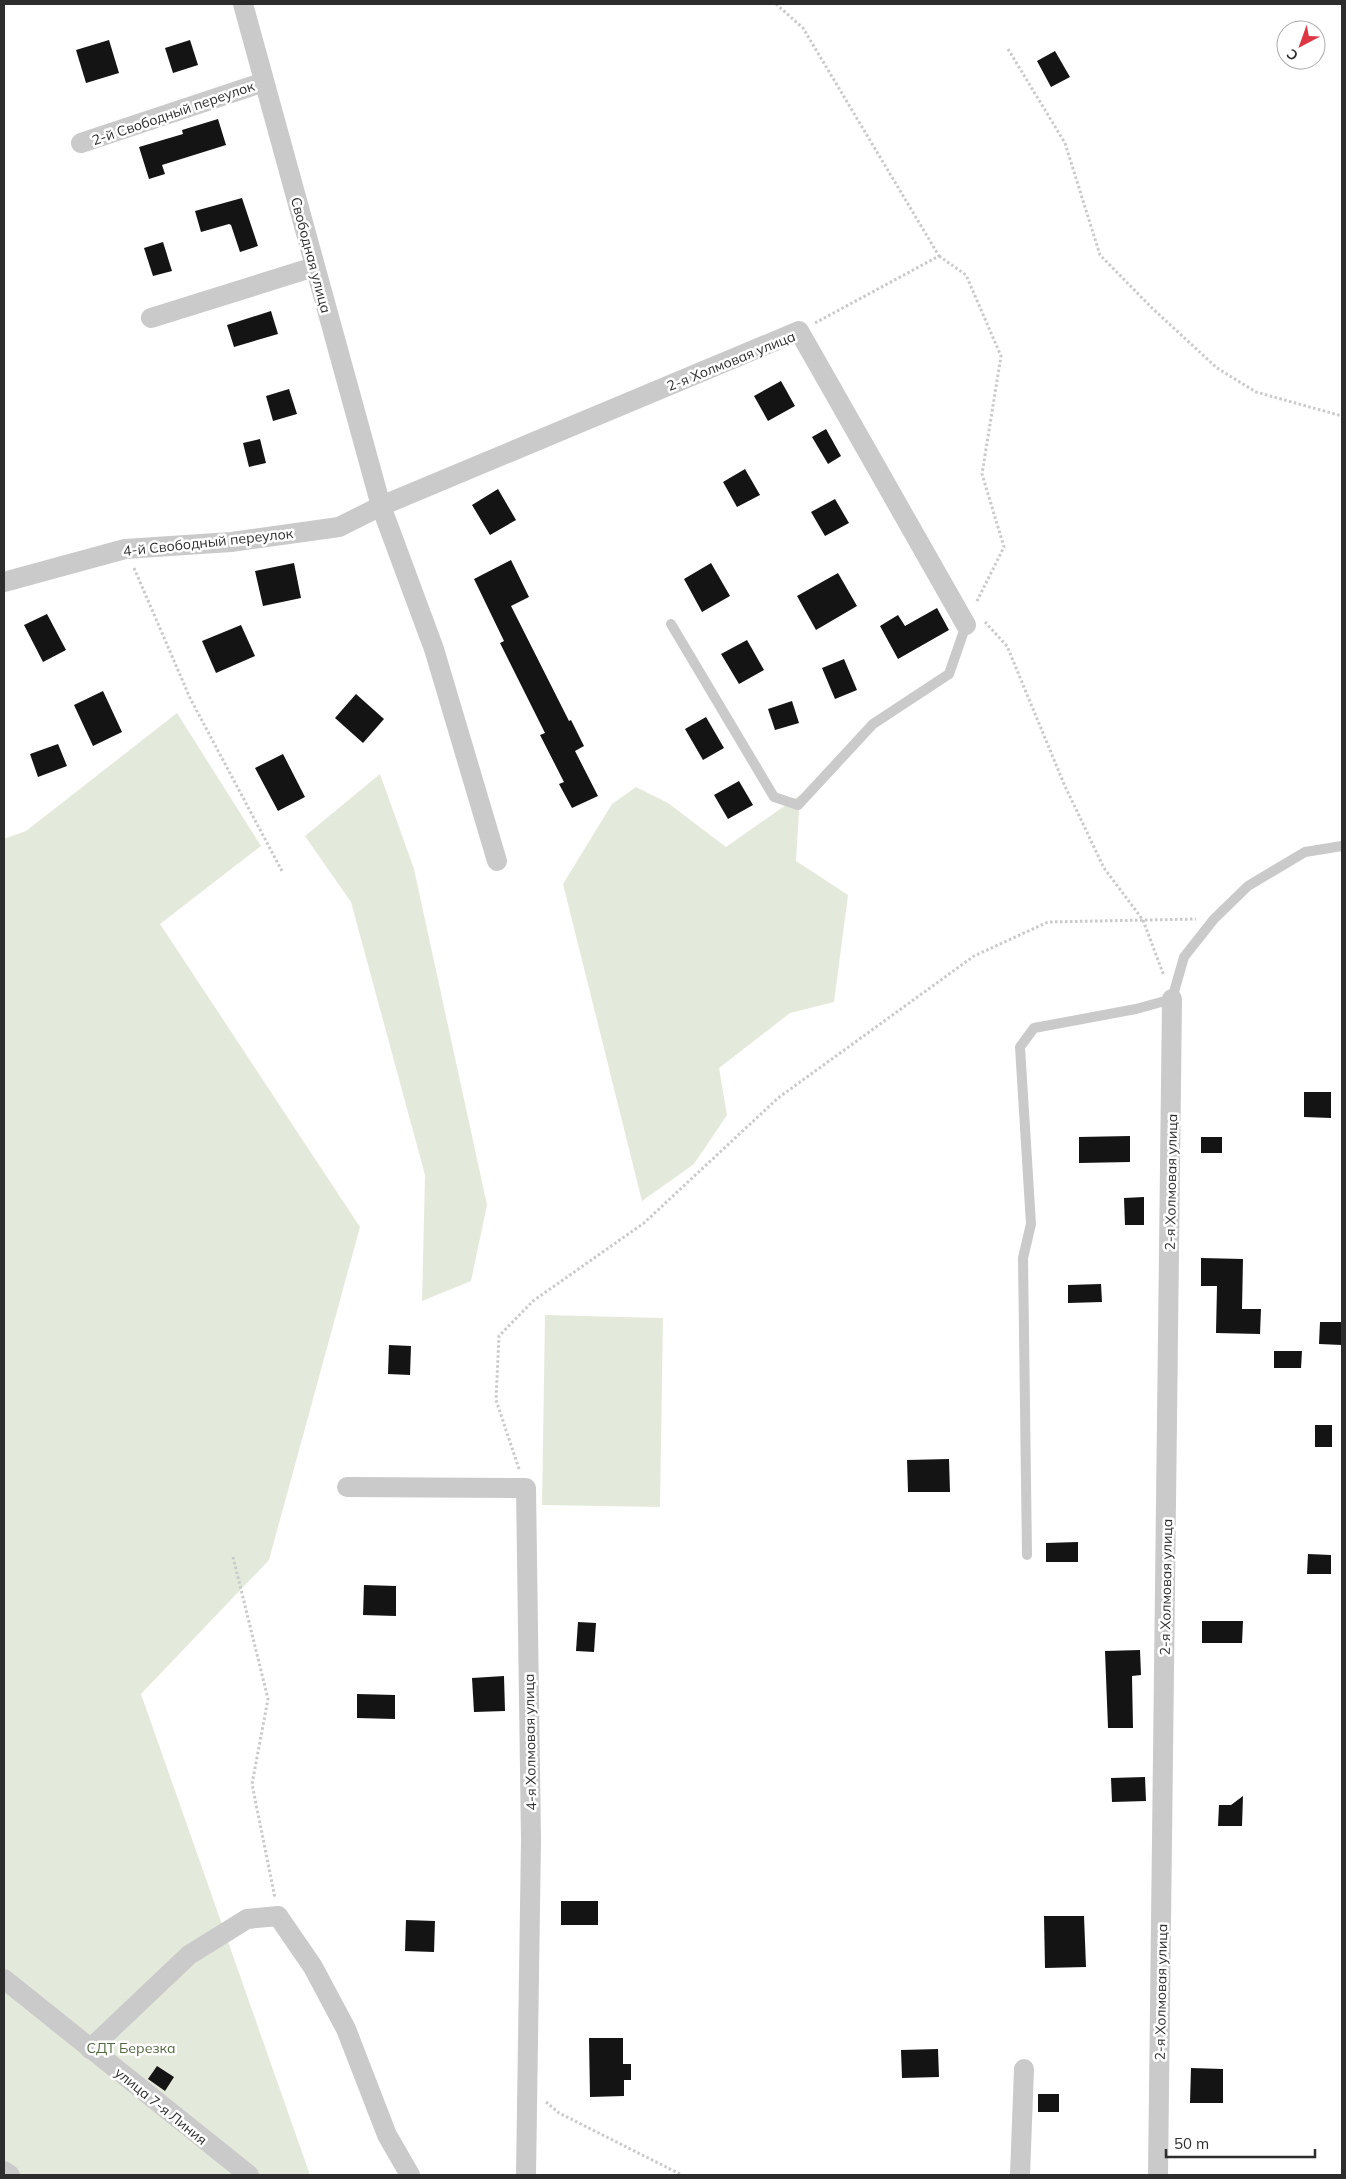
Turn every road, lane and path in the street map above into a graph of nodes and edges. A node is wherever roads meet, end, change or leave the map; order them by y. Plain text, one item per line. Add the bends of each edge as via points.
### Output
1 (243, 4) edge
2 (776, 4) edge
3 (1008, 49) dead end
4 (264, 82) junction
5 (81, 143) dead end
6 (939, 256) junction
7 (314, 267) junction
8 (151, 318) dead end
9 (799, 331) junction
10 (1342, 416) edge
11 (381, 506) junction
12 (125, 549) junction
13 (4, 582) edge
14 (969, 617) junction
15 (671, 624) dead end
16 (1342, 846) edge
17 (497, 861) dead end
18 (282, 870) dead end
19 (1214, 919) junction
20 (1143, 920) junction
21 (1172, 999) junction
22 (347, 1487) dead end
23 (526, 1488) junction
24 (1027, 1555) dead end
25 (233, 1557) dead end
26 (278, 1916) junction
27 (4, 1979) edge
28 (90, 2049) junction
29 (1024, 2069) dead end
30 (528, 2088) junction
31 (4, 2171) edge
32 (10, 2175) edge
33 (249, 2175) edge
34 (410, 2175) edge
35 (526, 2175) edge
36 (682, 2175) edge
37 (1020, 2175) edge
38 (1158, 2175) edge

1 - 4 street, Свободная улица
2 - 6 path via 803,28
3 - 10 path via 1065,143 1100,255 1217,368 1256,392
4 - 5 street, 2-й Свободный переулок
4 - 7 street, Свободная улица
6 - 9 path
6 - 14 path via 966,275 1001,356 982,474 1004,547
7 - 8 street
7 - 11 street, Свободная улица
9 - 11 street, 2-я Холмовая улица
9 - 14 street, 2-я Холмовая улица
11 - 12 street, 4-й Свободный переулок via 339,527 231,542
11 - 17 street, Свободная улица via 434,649
12 - 13 street, 4-й Свободный переулок
12 - 18 path via 190,698
14 - 15 lane via 949,674 873,724 798,805 774,797
14 - 20 path via 1007,646 1064,784 1104,868
16 - 19 lane via 1305,852 1248,886
19 - 20 path
19 - 21 lane via 1184,957
20 - 21 path
20 - 23 path via 1048,922 974,956 778,1098 644,1223 533,1302 499,1336 496,1400
21 - 24 lane via 1034,1028 1020,1047 1031,1224 1023,1258
21 - 38 street, 2-я Холмовая улица
22 - 23 street
23 - 30 street, 4-я Холмовая улица via 531,1840
25 - 26 path via 268,1699 252,1784
26 - 28 street via 247,1919 189,1955
26 - 34 street via 313,1967 346,2029 387,2135
27 - 28 street, улица 7-я Линия
28 - 33 street, улица 7-я Линия
29 - 37 street
30 - 35 street, 4-я Холмовая улица
30 - 36 path via 559,2113
31 - 32 street

